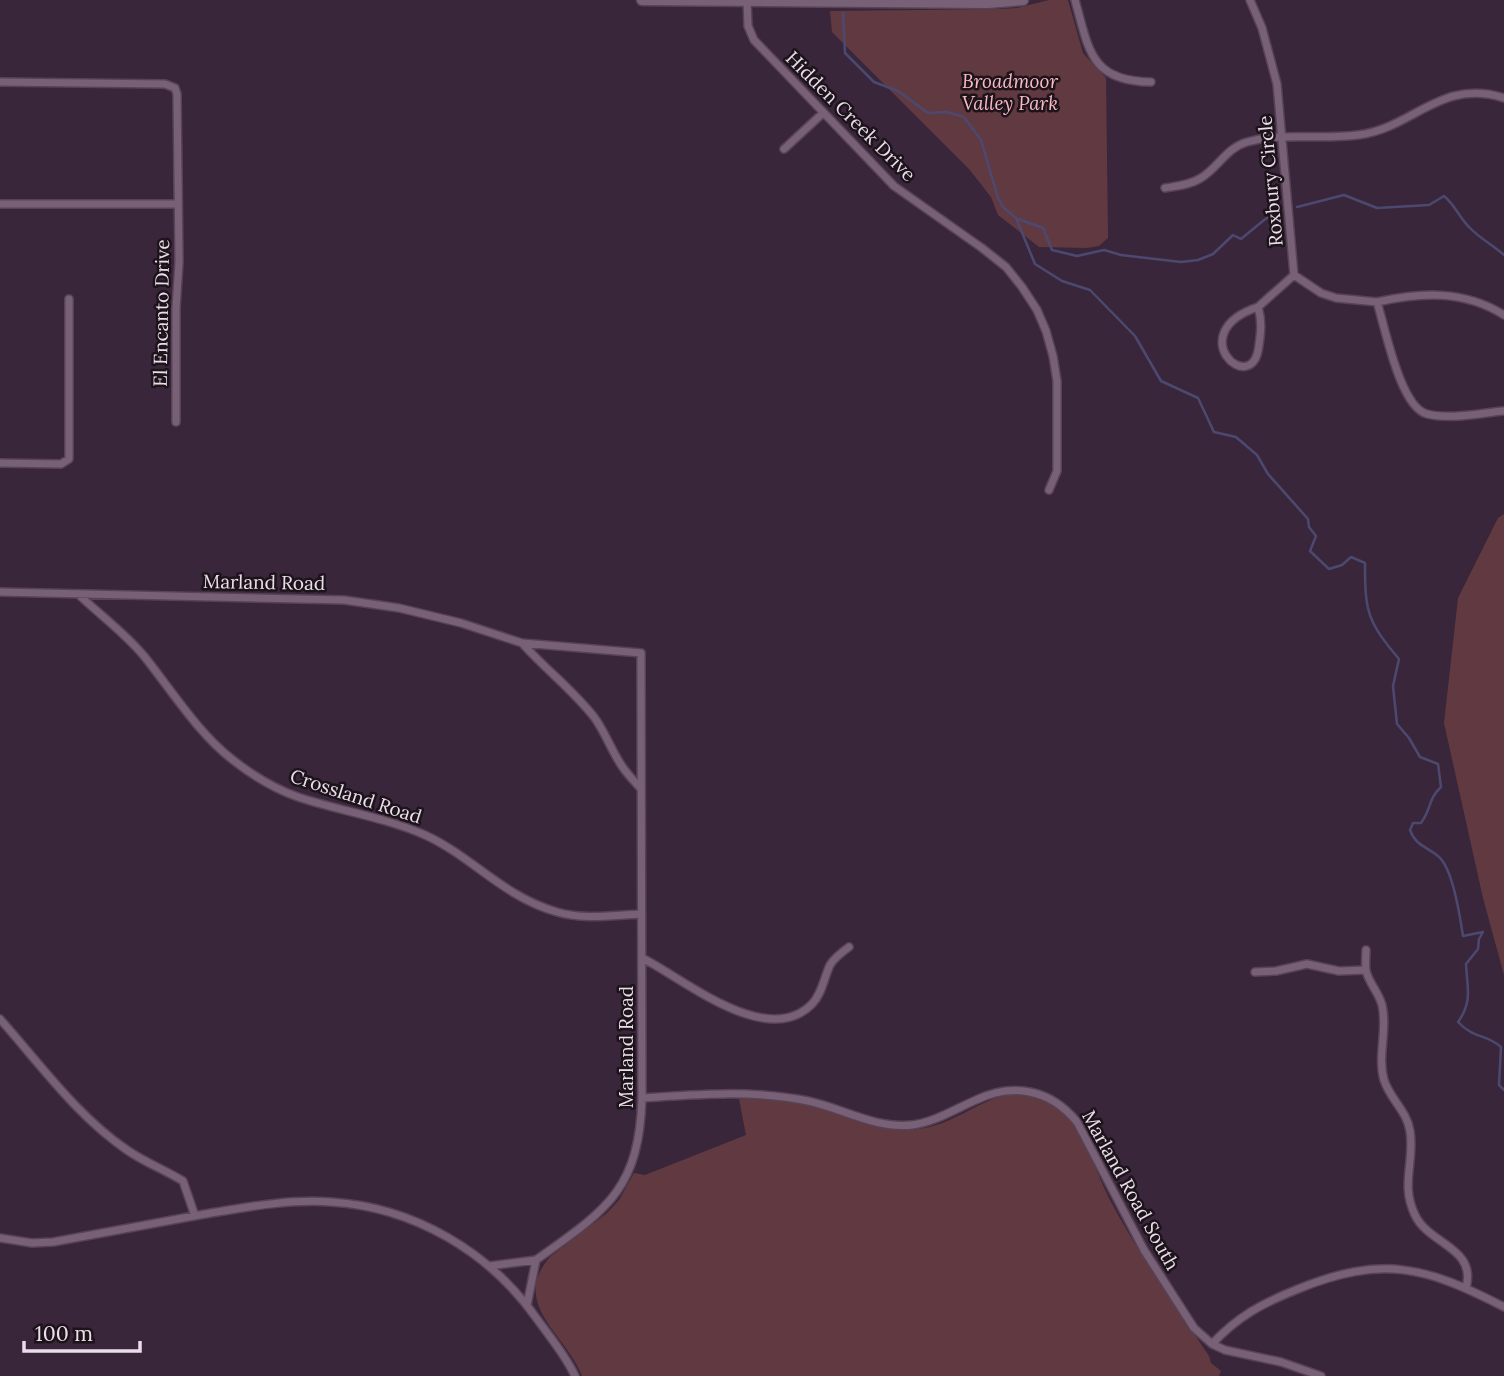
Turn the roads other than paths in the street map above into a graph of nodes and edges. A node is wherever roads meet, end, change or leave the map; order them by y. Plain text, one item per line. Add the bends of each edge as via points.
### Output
1 (642, 0) edge
2 (650, 0) edge
3 (747, 0) edge
4 (1023, 0) edge
5 (1075, 0) edge
6 (1250, 0) edge
7 (907, 1) edge
8 (0, 82) edge
9 (1151, 82) dead end
10 (1504, 98) edge
11 (822, 113) junction
12 (1282, 136) junction
13 (784, 149) dead end
14 (1165, 188) dead end
15 (0, 204) edge
16 (178, 204) junction
17 (1294, 275) junction
18 (69, 299) dead end
19 (1377, 302) junction
20 (1258, 307) junction
21 (1504, 315) edge
22 (1504, 411) edge
23 (176, 422) dead end
24 (0, 463) edge
25 (1049, 490) dead end
26 (0, 592) edge
27 (78, 594) junction
28 (522, 643) junction
29 (641, 789) junction
30 (641, 914) junction
31 (849, 947) dead end
32 (1366, 950) dead end
33 (642, 958) junction
34 (1366, 970) junction
35 (1255, 972) dead end
36 (0, 1019) edge
37 (642, 1098) junction
38 (195, 1216) junction
39 (0, 1238) edge
40 (536, 1260) junction
41 (489, 1266) junction
42 (1466, 1288) junction
43 (527, 1305) junction
44 (1504, 1307) edge
45 (1212, 1343) junction
46 (575, 1376) edge
47 (1321, 1376) edge

1 - 2 street
2 - 3 street
3 - 7 street
3 - 11 street, Hidden Creek Drive via 754,40
4 - 7 street
5 - 9 street via 1094,59 1124,80
6 - 12 street, Roxbury Circle via 1277,84
8 - 16 street, El Encanto Drive via 165,84 175,88
10 - 12 street via 1471,92 1450,96 1377,131 1358,135
11 - 13 street
11 - 25 street, Hidden Creek Drive via 894,186 1006,267 1037,310 1053,356 1056,381 1057,471
12 - 14 street via 1245,142 1201,178
12 - 17 street, Roxbury Circle
15 - 16 street
16 - 23 street, El Encanto Drive
17 - 19 street via 1336,298
17 - 20 street
18 - 24 street via 69,459 61,464
19 - 21 street via 1442,294 1479,302
19 - 22 street via 1412,404 1424,414 1444,416
20 - 20 street via 1243,312 1224,333 1224,354 1240,367 1248,367 1258,353 1262,320
26 - 27 street, Marland Road
27 - 28 street, Marland Road via 344,600 399,608
27 - 30 street, Crossland Road via 142,654 216,745 282,790 424,835 512,894 548,909 588,917
28 - 29 street, Marland Road via 596,720 623,768
28 - 29 street, Marland Road via 641,653
29 - 30 street, Marland Road
30 - 33 street, Marland Road
31 - 33 street via 831,964 811,1006 774,1018 725,1007
32 - 34 street
33 - 37 street, Marland Road
34 - 35 street via 1339,971 1307,964
34 - 42 street via 1382,1005 1385,1083 1410,1131 1409,1199 1424,1228 1464,1262
36 - 38 street via 107,1135 138,1158 183,1181
37 - 40 street, Marland Road via 635,1154 612,1200
37 - 45 street, Marland Road South via 778,1096 871,1121 910,1125 994,1093 1040,1094 1063,1106 1077,1122 1144,1250 1194,1328
38 - 39 street via 53,1242
38 - 41 street via 293,1202 365,1206 428,1227
40 - 41 street
40 - 43 street
41 - 43 street
42 - 44 street
42 - 45 street via 1419,1272 1376,1269 1339,1274 1248,1312
43 - 46 street
45 - 47 street, Marland Road South

